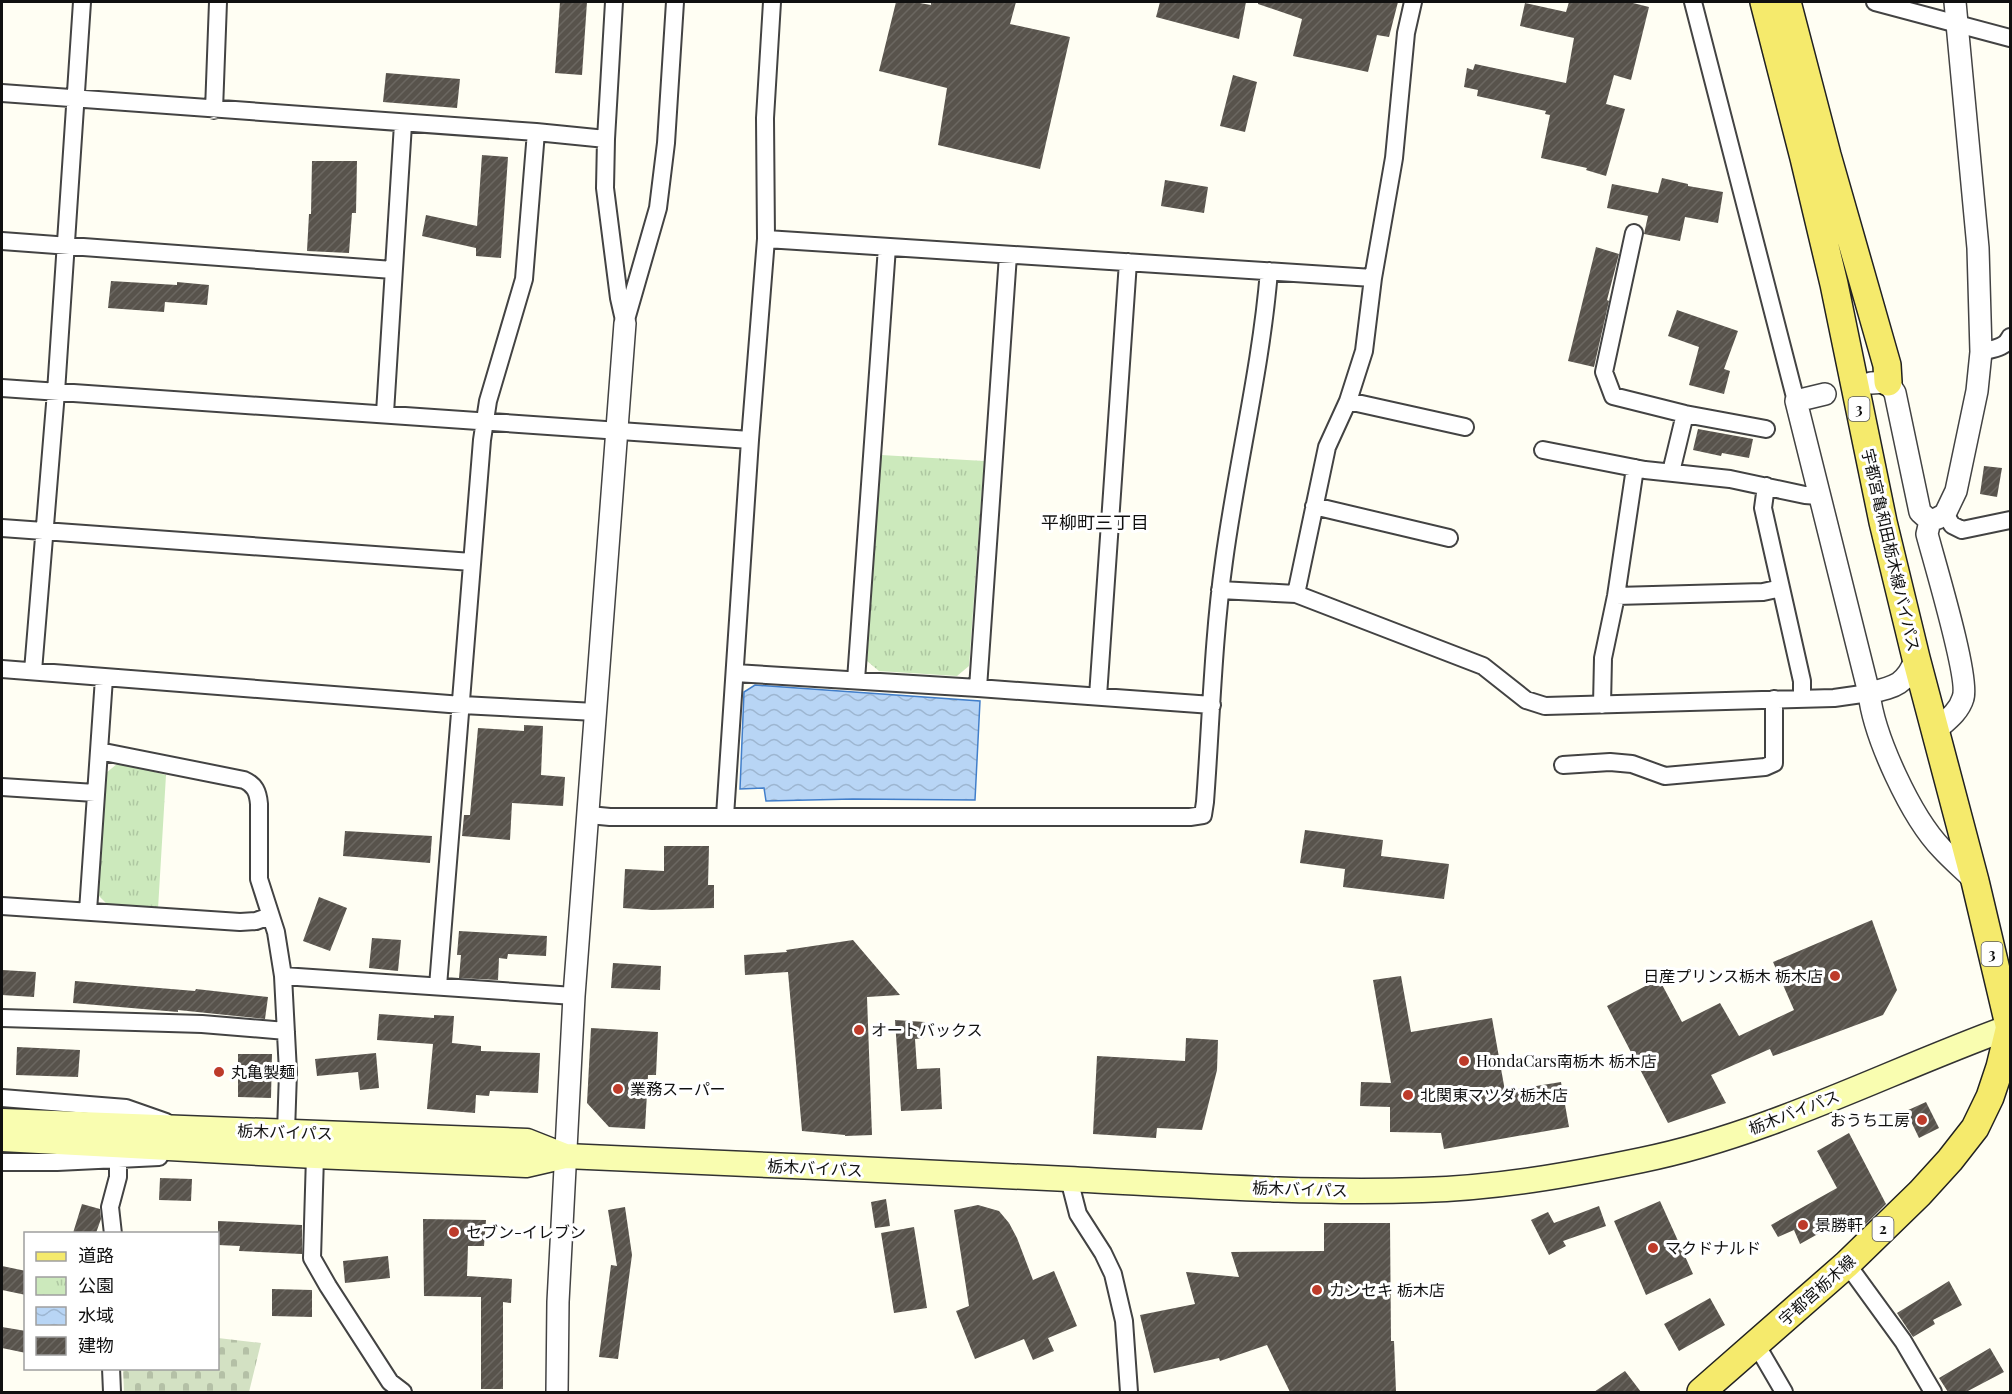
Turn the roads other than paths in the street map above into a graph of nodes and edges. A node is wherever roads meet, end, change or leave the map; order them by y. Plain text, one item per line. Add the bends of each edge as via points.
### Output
1 (82, 2) edge
2 (218, 2) edge
3 (614, 2) edge
4 (675, 2) edge
5 (772, 2) edge
6 (1413, 2) edge
7 (1693, 2) edge
8 (1764, 2) edge
9 (1786, 2) edge
10 (1875, 2) edge
11 (1955, 2) edge
12 (2010, 20) edge
13 (1957, 23) junction
14 (2010, 38) edge
15 (2, 93) edge
16 (76, 99) junction
17 (214, 110) junction
18 (403, 124) junction
19 (536, 132) junction
20 (606, 139) junction
21 (1816, 157) junction
22 (1634, 232) dead end
23 (766, 239) junction
24 (2, 241) edge
25 (66, 245) junction
26 (887, 247) junction
27 (1008, 255) junction
28 (1128, 262) junction
29 (393, 270) junction
30 (1269, 272) junction
31 (1373, 278) junction
32 (625, 323) junction
33 (2010, 337) edge
34 (1981, 352) junction
35 (1880, 383) joint
36 (2, 388) edge
37 (56, 392) junction
38 (1825, 394) dead end
39 (1348, 401) junction
40 (1796, 401) junction
41 (385, 413) junction
42 (1685, 414) junction
43 (484, 422) junction
44 (1465, 427) dead end
45 (1766, 429) dead end
46 (616, 430) junction
47 (750, 440) junction
48 (1543, 450) dead end
49 (1635, 468) junction
50 (1671, 472) junction
51 (1766, 486) junction
52 (1819, 496) junction
53 (1314, 506) junction
54 (1937, 517) junction
55 (2010, 520) edge
56 (2, 528) edge
57 (44, 532) junction
58 (1449, 538) dead end
59 (472, 562) junction
60 (1781, 588) junction
61 (1220, 590) junction
62 (1296, 594) junction
63 (1616, 596) junction
64 (1916, 658) junction
65 (2, 669) edge
66 (33, 671) junction
67 (735, 673) junction
68 (104, 678) junction
69 (856, 680) junction
70 (978, 688) junction
71 (1869, 693) junction
72 (1098, 696) junction
73 (1802, 698) junction
74 (1774, 699) junction
75 (462, 705) junction
76 (1212, 705) junction
77 (1602, 705) junction
78 (596, 712) junction
79 (1936, 730) junction
80 (99, 751) junction
81 (1563, 765) dead end
82 (2, 787) edge
83 (95, 793) junction
84 (589, 815) junction
85 (725, 816) junction
86 (1975, 881) junction
87 (2, 906) edge
88 (88, 912) junction
89 (270, 916) junction
90 (283, 976) junction
91 (438, 986) junction
92 (574, 996) junction
93 (2, 1018) edge
94 (2010, 1027) edge
95 (286, 1031) junction
96 (2, 1098) edge
97 (2, 1121) edge
98 (182, 1128) junction
99 (286, 1132) junction
100 (2, 1139) edge
101 (195, 1149) junction
102 (315, 1156) junction
103 (566, 1156) junction
104 (118, 1160) junction
105 (2, 1162) edge
106 (1069, 1179) junction
107 (113, 1232) edge
108 (1847, 1264) junction
109 (1756, 1344) junction
110 (111, 1370) edge
111 (112, 1392) edge
112 (403, 1392) edge
113 (557, 1392) edge
114 (1129, 1392) edge
115 (1701, 1392) edge
116 (1784, 1392) edge
117 (1933, 1392) edge

1 - 16 street
2 - 17 street
3 - 20 street
4 - 32 street via 658,207
5 - 23 street via 765,118
6 - 31 street via 1406,33 1394,158
7 - 40 street
8 - 21 main road, 宇都宮亀和田栃木線バイパス / 3
9 - 21 main road
10 - 13 street
11 - 13 street
12 - 14 street
13 - 14 street
13 - 34 street via 1978,248
15 - 16 street
16 - 17 street
16 - 25 street
17 - 18 street
18 - 19 street
18 - 29 street
19 - 20 street
19 - 43 street via 524,279
20 - 32 street via 605,188
21 - 35 main road via 1887,365
21 - 64 main road, 宇都宮亀和田栃木線バイパス / 3 via 1834,284 1883,522
22 - 42 street via 1604,372 1612,396
23 - 26 street
23 - 47 street
24 - 25 street
25 - 29 street
25 - 37 street
26 - 27 street
26 - 69 street
27 - 28 street
27 - 70 street
28 - 30 street
28 - 72 street
29 - 41 street
30 - 31 street
30 - 61 street
31 - 39 street via 1364,351
32 - 46 street
33 - 34 street via 1998,348
34 - 54 street via 1956,491
35 - 54 street via 1895,393 1920,512
36 - 37 street
37 - 41 street
37 - 57 street
38 - 40 street
39 - 44 street
39 - 53 street via 1327,447
40 - 52 street
41 - 43 street
42 - 45 street
42 - 50 street
43 - 46 street
43 - 59 street
46 - 47 street
46 - 78 street
47 - 67 street
48 - 49 street
49 - 50 street
49 - 63 street
50 - 51 street
51 - 52 street
51 - 60 street via 1763,508
52 - 71 street
53 - 58 street
53 - 62 street
54 - 55 street via 1962,530
54 - 79 street via 1927,534 1961,668 1964,698 1954,714
56 - 57 street
57 - 59 street
57 - 66 street
59 - 75 street
60 - 63 street via 1763,592
60 - 73 street via 1802,681
61 - 62 street
61 - 76 street
62 - 77 street via 1483,666 1526,700 1545,706
63 - 77 street via 1604,658
64 - 71 street via 1908,676 1893,687
64 - 79 main road, 宇都宮亀和田栃木線バイパス / 3
65 - 66 street
66 - 68 street
67 - 69 street
67 - 85 street
68 - 75 street
68 - 80 street
69 - 70 street
70 - 72 street
71 - 73 street
71 - 86 street via 1881,741 1923,826
72 - 76 street
73 - 74 street
74 - 77 street
74 - 81 street via 1774,763 1766,767 1665,776 1632,764
75 - 78 street
75 - 91 street
76 - 85 street via 1203,815
78 - 84 street
79 - 86 main road, 宇都宮亀和田栃木線バイパス / 3
80 - 83 street
80 - 89 street via 251,783 258,791 259,879
82 - 83 street
83 - 88 street
84 - 85 street
84 - 92 street
86 - 94 main road, 宇都宮亀和田栃木線バイパス / 3
87 - 88 street
88 - 89 street via 240,922
89 - 90 street
90 - 91 street
90 - 95 street
91 - 92 street
92 - 103 street
93 - 95 street via 202,1024
94 - 106 main road, 栃木バイパス via 1791,1115 1710,1142 1595,1169 1507,1183 1426,1190 1326,1191
94 - 108 main road, 宇都宮栃木線 / 2 via 1990,1097 1974,1128 1920,1193
95 - 99 street
96 - 98 street via 126,1108
97 - 98 main road, 栃木バイパス
98 - 99 main road, 栃木バイパス
99 - 103 main road, 栃木バイパス via 527,1142
100 - 101 main road, 栃木バイパス
101 - 102 main road, 栃木バイパス
101 - 104 street
102 - 103 main road, 栃木バイパス via 526,1165
102 - 112 street via 312,1258 390,1382
103 - 106 main road, 栃木バイパス
103 - 113 street
104 - 105 street
104 - 107 street via 110,1207
106 - 114 street via 1078,1214 1113,1274 1124,1321
108 - 109 main road, 宇都宮栃木線 / 2
108 - 117 street via 1903,1341
109 - 115 main road, 宇都宮栃木線 / 2
109 - 116 street
110 - 111 street

